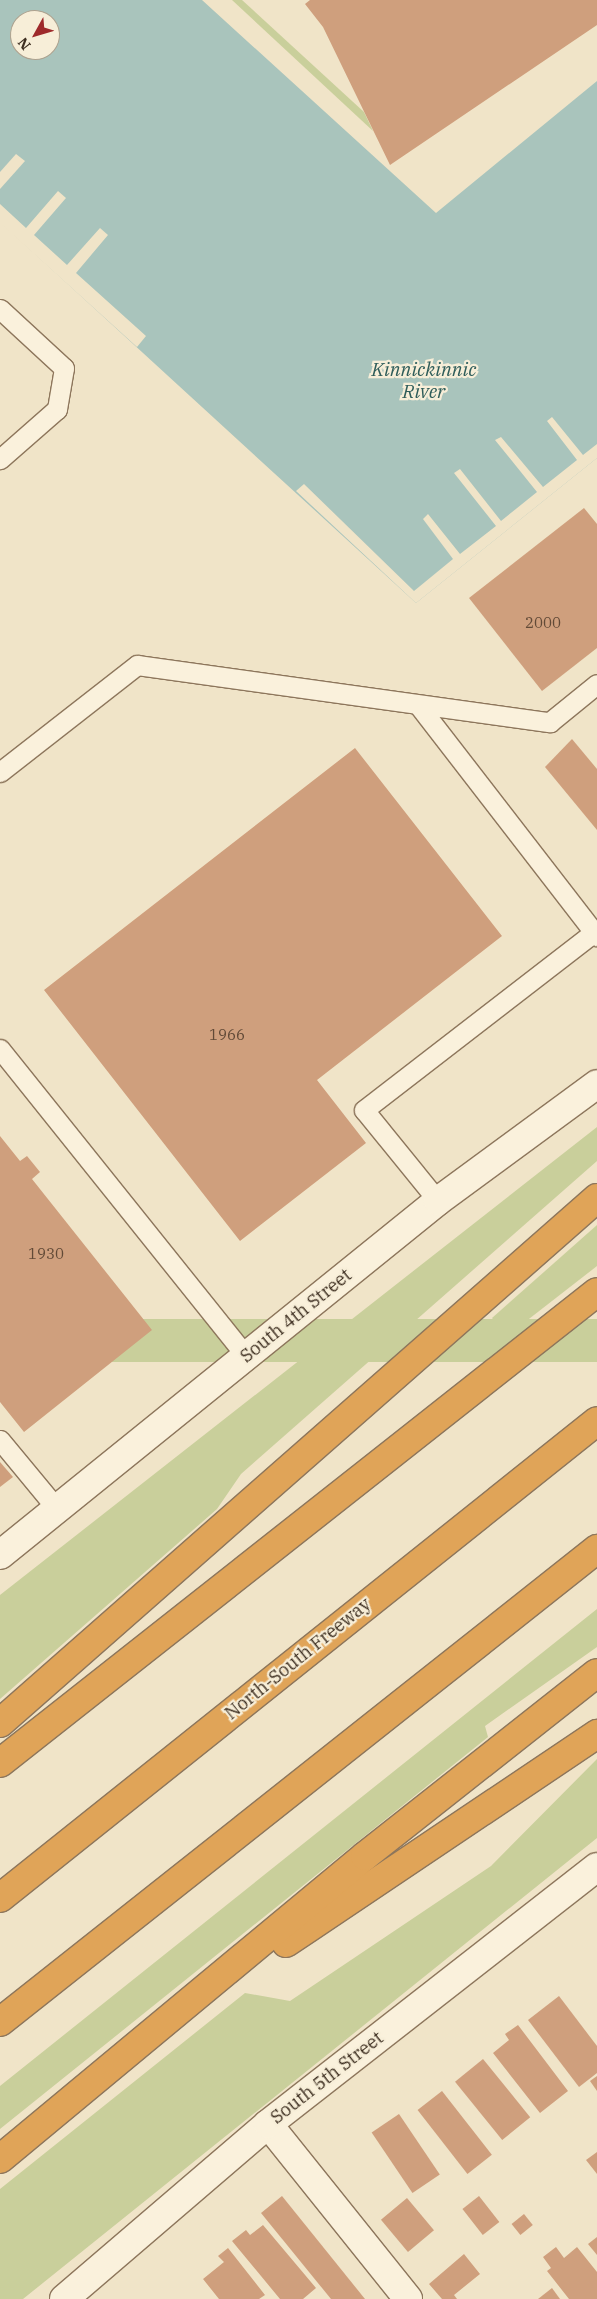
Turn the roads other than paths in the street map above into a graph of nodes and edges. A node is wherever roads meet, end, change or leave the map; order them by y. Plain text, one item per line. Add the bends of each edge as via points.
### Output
1 (0, 309) edge
2 (0, 459) edge
3 (597, 684) edge
4 (419, 706) junction
5 (0, 772) edge
6 (596, 934) edge
7 (0, 1049) edge
8 (597, 1084) edge
9 (597, 1198) edge
10 (438, 1201) junction
11 (597, 1292) edge
12 (246, 1356) junction
13 (588, 1428) edge
14 (0, 1440) edge
15 (57, 1509) junction
16 (597, 1548) edge
17 (0, 1555) edge
18 (597, 1673) edge
19 (0, 1723) edge
20 (597, 1734) edge
21 (0, 1763) edge
22 (597, 1867) edge
23 (0, 1898) edge
24 (179, 2015) junction
25 (0, 2022) edge
26 (268, 2124) junction
27 (0, 2159) edge
28 (64, 2299) edge
29 (408, 2299) edge

1 - 2 lane via 64,368 57,409
3 - 4 lane via 550,722
4 - 5 lane via 137,665
4 - 6 lane
6 - 10 lane via 364,1110
7 - 12 lane
8 - 10 street, South 4th Street
9 - 19 highway
10 - 12 street, South 4th Street
11 - 21 highway
12 - 15 street, South 4th Street
13 - 23 highway, North-South Freeway
14 - 15 lane
15 - 17 street, South 4th Street
16 - 25 highway
18 - 24 highway via 365,1856
20 - 24 highway
22 - 26 street, South 5th Street
24 - 27 highway
26 - 28 street, South 5th Street
26 - 29 street

